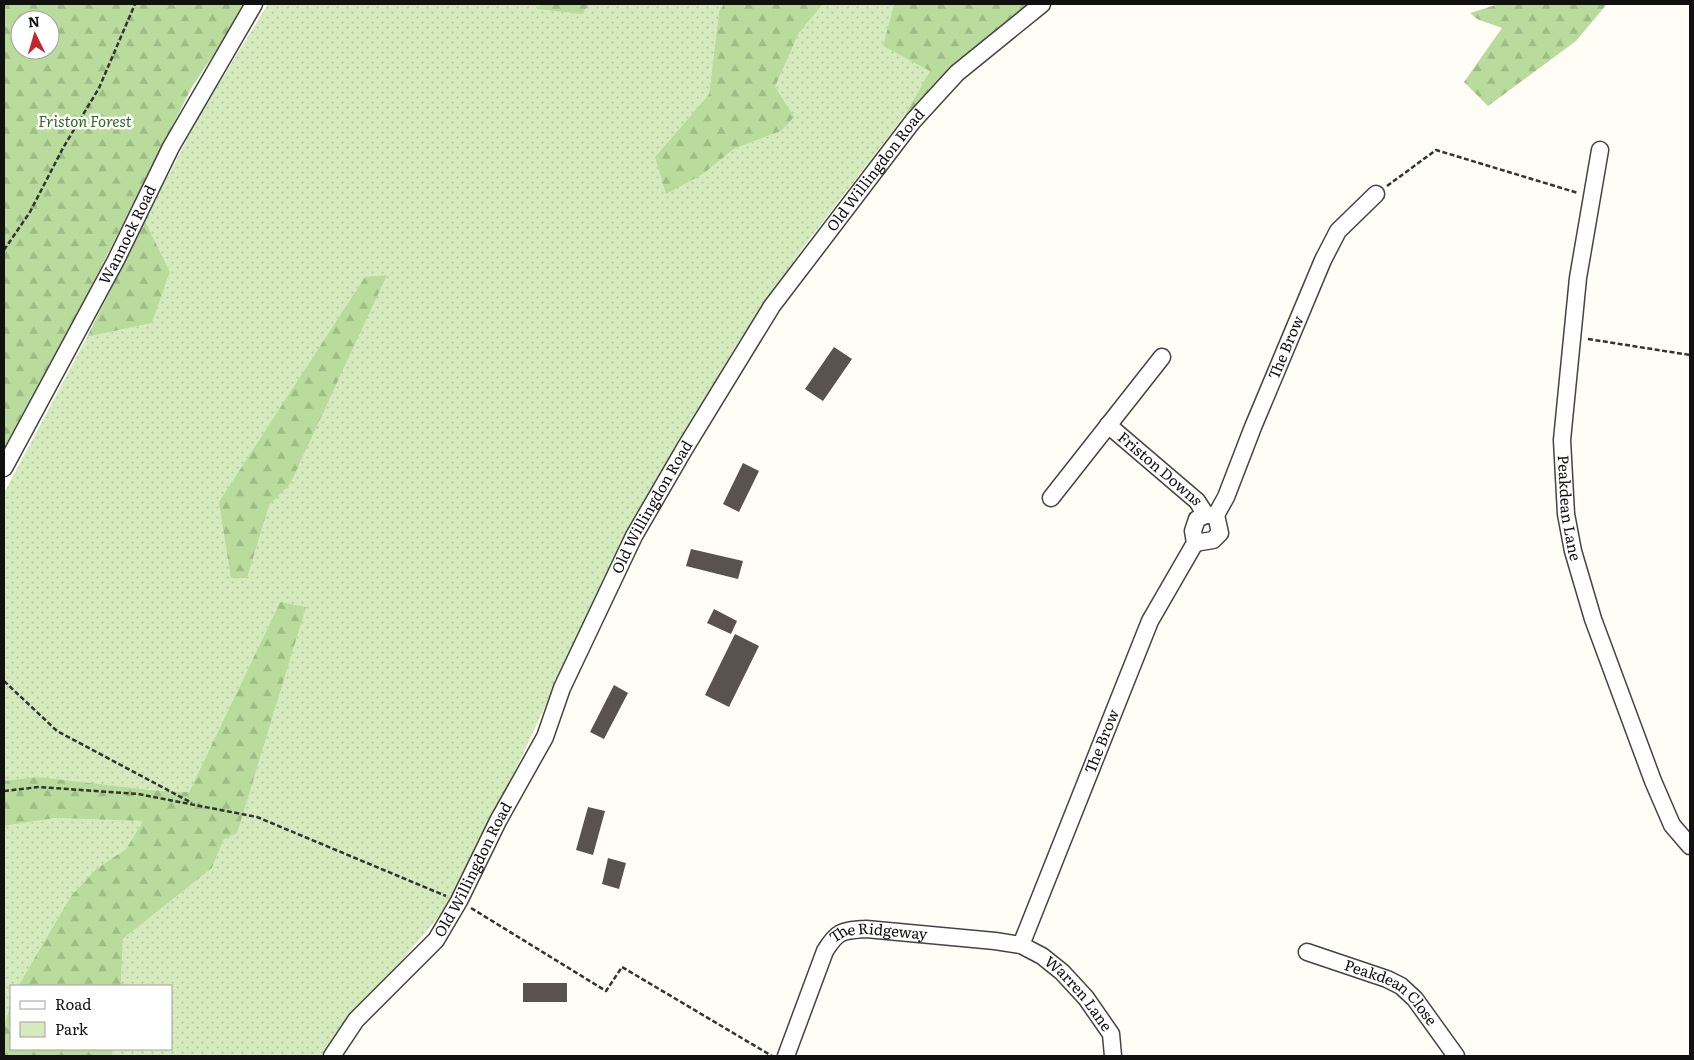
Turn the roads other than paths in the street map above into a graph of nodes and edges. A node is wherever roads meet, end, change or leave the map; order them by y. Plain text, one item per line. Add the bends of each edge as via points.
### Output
1 (254, 4) edge
2 (1042, 4) edge
3 (1600, 150) dead end
4 (1376, 194) road end
5 (1162, 357) dead end
6 (1108, 425) junction
7 (4, 468) edge
8 (1051, 498) dead end
9 (1211, 515) junction
10 (1195, 544) junction
11 (1690, 846) edge
12 (1021, 946) junction
13 (1307, 952) dead end
14 (332, 1056) edge
15 (786, 1056) edge
16 (1114, 1056) edge
17 (1456, 1056) edge

1 - 7 street, Wannock Road via 172,147 116,260
2 - 14 street, Old Willingdon Road via 957,73 913,121 772,306 634,536 562,688 545,737 498,821 459,901 436,940 356,1020
3 - 11 street, Peakdean Lane via 1578,278 1562,440 1566,514 1573,551 1594,619 1653,781 1672,825
4 - 9 street, The Brow via 1338,231 1323,260 1226,497
5 - 6 street, Friston Downs
6 - 8 street, Friston Downs
6 - 9 street, Friston Downs
9 - 10 street, The Brow via 1197,519 1193,531
9 - 10 street, The Brow via 1220,533 1213,540
10 - 12 street, The Brow via 1150,621
12 - 15 street, The Ridgeway via 866,929 847,930 834,937 825,951
12 - 16 street, Warren Lane via 1042,956 1086,998 1111,1034
13 - 17 street, Peakdean Close via 1401,986 1415,999

